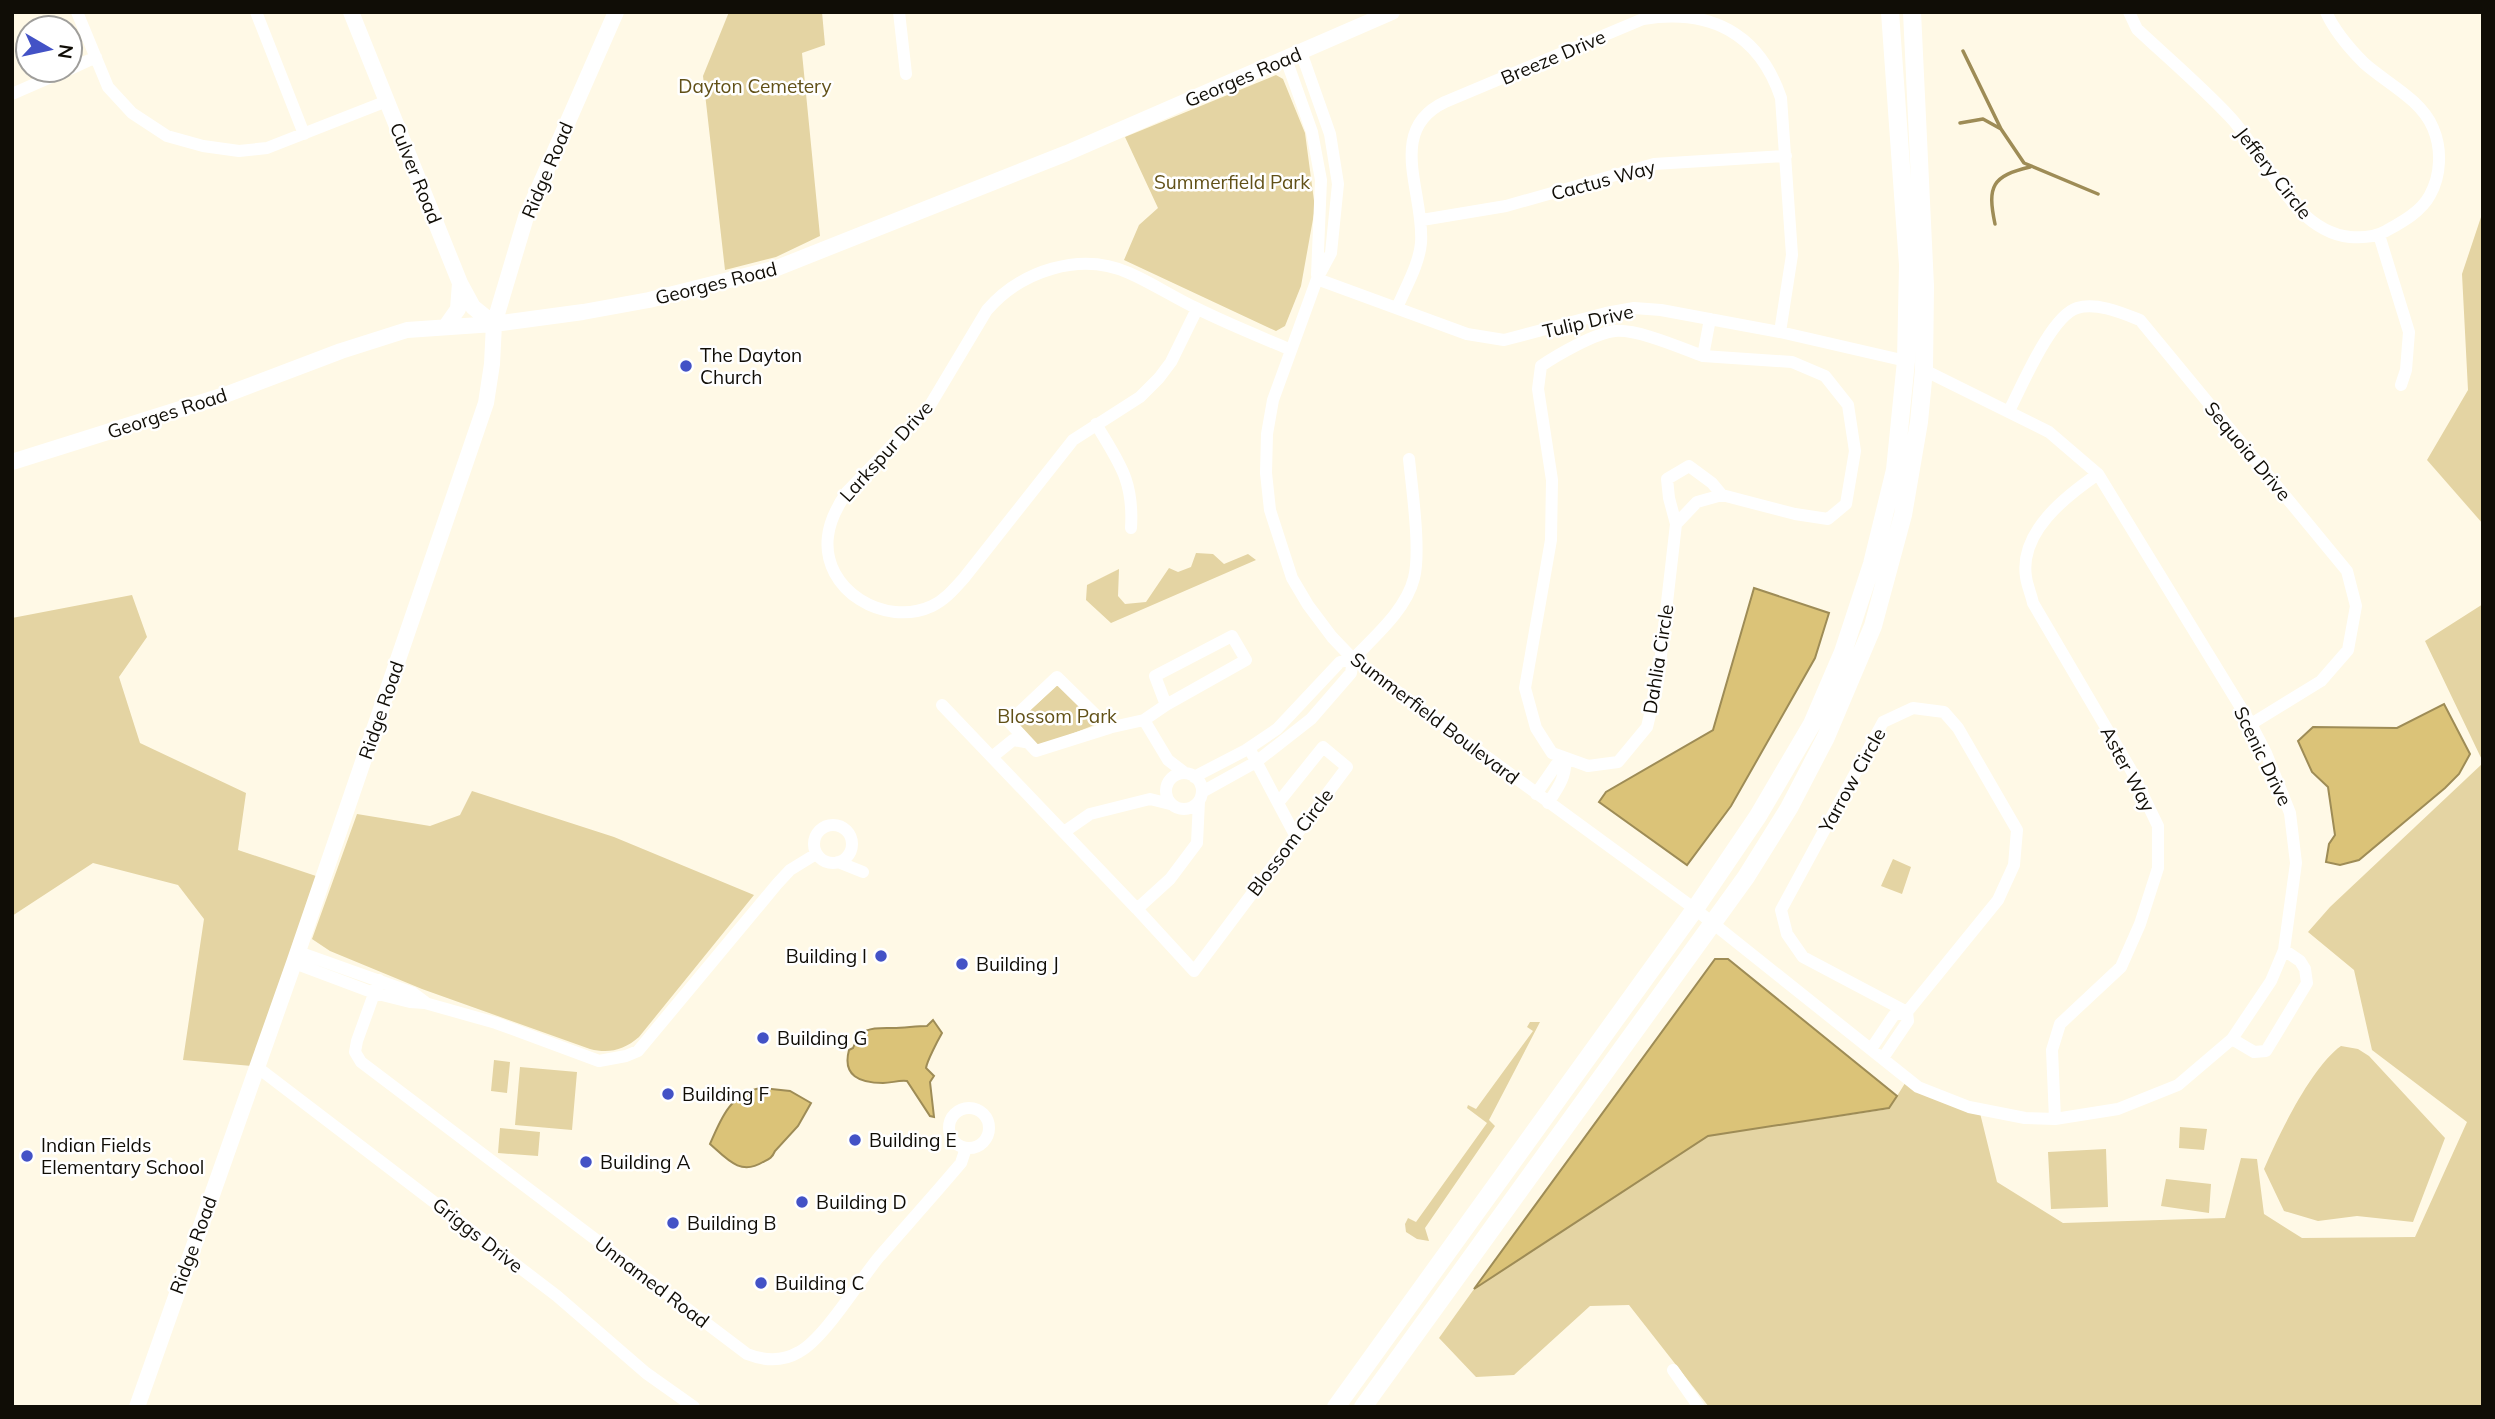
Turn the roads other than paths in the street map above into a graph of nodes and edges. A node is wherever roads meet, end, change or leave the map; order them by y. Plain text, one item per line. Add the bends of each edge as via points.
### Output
1 (77, 12) edge
2 (256, 12) edge
3 (351, 12) edge
4 (616, 12) edge
5 (899, 12) edge
6 (1392, 12) edge
7 (1890, 12) edge
8 (1912, 12) edge
9 (2129, 12) edge
10 (2326, 12) edge
11 (1293, 55) junction
12 (96, 57) junction
13 (84, 62) edge
14 (906, 74) dead end
15 (34, 84) edge
16 (12, 94) edge
17 (387, 101) junction
18 (304, 134) junction
19 (1786, 156) junction
20 (1422, 220) junction
21 (2379, 235) junction
22 (1317, 279) junction
23 (460, 283) junction
24 (1397, 308) junction
25 (1197, 309) junction
26 (1710, 319) junction
27 (494, 324) junction
28 (446, 326) junction
29 (1780, 332) junction
30 (1289, 349) junction
31 (1703, 356) junction
32 (1906, 362) junction
33 (1924, 370) junction
34 (2401, 384) dead end
35 (2009, 411) junction
36 (1096, 424) junction
37 (1409, 459) dead end
38 (12, 462) edge
39 (2098, 474) junction
40 (1722, 495) junction
41 (1676, 524) junction
42 (1131, 528) dead end
43 (1353, 659) junction
44 (942, 705) dead end
45 (1166, 705) junction
46 (1144, 720) junction
47 (2251, 724) junction
48 (1108, 729) junction
49 (1025, 742) junction
50 (1249, 748) junction
51 (992, 757) junction
52 (1565, 758) junction
53 (1168, 760) junction
54 (1256, 762) junction
55 (1190, 775) junction
56 (1167, 783) junction
57 (1536, 794) junction
58 (1201, 797) junction
59 (1150, 799) junction
60 (1278, 803) junction
61 (1548, 803) junction
62 (1170, 804) junction
63 (1184, 810) junction
64 (1199, 824) junction
65 (1064, 832) junction
66 (1295, 835) junction
67 (816, 854) junction
68 (838, 862) junction
69 (863, 872) dead end
70 (1137, 909) junction
71 (1695, 909) junction
72 (1714, 924) junction
73 (2284, 950) junction
74 (296, 958) junction
75 (377, 987) junction
76 (1907, 1012) junction
77 (2232, 1039) junction
78 (1871, 1049) junction
79 (1883, 1058) junction
80 (257, 1067) junction
81 (2055, 1119) junction
82 (966, 1148) dead end
83 (1673, 1370) dead end
84 (137, 1407) edge
85 (694, 1407) edge
86 (1336, 1407) edge
87 (1363, 1407) edge
88 (1699, 1407) edge

1 - 12 street
2 - 18 street
3 - 17 street, Culver Road
4 - 27 street, Ridge Road via 526,217
5 - 14 street
6 - 11 street, Georges Road
7 - 32 main road via 1908,265
8 - 33 main road via 1925,286
9 - 21 street, Jeffery Circle via 2137,29 2231,118 2313,224 2338,236
10 - 21 street, Jeffery Circle via 2333,27 2365,63 2412,101 2434,128 2439,150 2435,184 2428,198 2401,223
11 - 22 street, Summerfield Boulevard via 1330,134 1338,184 1331,253
11 - 27 street, Georges Road via 1067,153 777,268 649,300
12 - 13 street
12 - 18 street via 108,87 132,113 167,136 239,151 267,148
15 - 16 street
17 - 18 street
17 - 23 street, Culver Road
19 - 20 street, Cactus Way via 1654,164 1506,206
19 - 20 street, Breeze Drive via 1781,98 1762,56 1720,25 1694,18 1651,18 1433,108 1417,127 1411,149
19 - 29 street, Breeze Drive via 1791,268
20 - 24 street, Breeze Drive via 1421,246
21 - 34 street via 2410,332
22 - 24 street, Tulip Drive
22 - 30 street, Summerfield Boulevard
23 - 27 street, Culver Road via 473,307
23 - 28 street via 458,309
24 - 26 street, Tulip Drive via 1467,334 1504,340 1634,308
25 - 30 street, Larkspur Drive
25 - 36 street, Larkspur Drive via 1158,378 1140,397
25 - 36 street, Larkspur Drive via 1126,272 1090,265 1045,270 1012,287 987,310 929,407 837,505 828,544 842,581 862,603 890,613 934,606 964,579 1073,440
26 - 29 street, Tulip Drive
26 - 31 street
27 - 28 street, Georges Road
27 - 74 street, Ridge Road via 486,403
28 - 38 street, Georges Road via 407,330
29 - 32 street, Tulip Drive
30 - 43 street, Summerfield Boulevard via 1267,433 1269,510 1297,587 1332,638
31 - 40 street via 1792,362 1825,376 1848,405 1855,451 1846,504 1828,519
31 - 52 street via 1645,336 1614,331 1565,350 1541,366 1538,389 1552,480 1551,540 1525,688 1536,728 1552,753
32 - 71 main road via 1895,470 1872,564 1843,652 1812,724 1758,816
33 - 35 street, Scenic Drive
33 - 72 main road via 1903,515 1873,626 1826,737 1789,808
35 - 39 street, Scenic Drive via 2049,432
35 - 47 street, Sequoia Drive via 2054,326 2077,308 2112,308 2140,320 2347,571 2356,606 2348,650 2321,681
36 - 42 street via 1126,475 1133,509
37 - 43 street via 1415,577 1398,609
39 - 47 street, Scenic Drive
39 - 81 street, Aster Way via 2047,517 2031,540 2025,574 2033,603 2132,770 2158,826 2158,868 2121,967 2060,1024 2052,1050
40 - 41 street via 1697,502
40 - 41 street, Dahlia Circle via 1689,466 1667,479
41 - 52 street, Dahlia Circle via 1658,681 1647,727 1618,762 1588,766
43 - 50 street via 1340,662 1277,729
43 - 54 street via 1351,673 1311,719
43 - 57 street, Summerfield Boulevard
44 - 51 street, Blossom Circle
45 - 45 street via 1246,660 1233,636 1156,676
45 - 46 street
46 - 48 street
46 - 53 street
47 - 73 street, Scenic Drive via 2290,813 2297,863
48 - 49 street via 1035,751
48 - 49 street via 1057,677 1009,722
49 - 51 street via 1013,740
50 - 54 street, Blossom Circle
50 - 55 street
51 - 65 street, Blossom Circle
52 - 57 street
52 - 61 street via 1563,779
53 - 55 street
53 - 56 street
54 - 58 street
54 - 60 street, Blossom Circle
55 - 56 street via 1175,775
55 - 58 street via 1199,781
56 - 59 street
56 - 62 street
57 - 61 street, Summerfield Boulevard
58 - 63 street
58 - 64 street
59 - 62 street
59 - 65 street via 1090,814
60 - 66 street
60 - 66 street, Blossom Circle via 1323,747 1347,766
61 - 71 street, Summerfield Boulevard
62 - 63 street
63 - 64 street
64 - 70 street via 1197,843 1170,879
65 - 70 street, Blossom Circle
66 - 70 street, Blossom Circle via 1194,971
67 - 68 street
67 - 68 street via 814,841 819,830 838,826 852,842
67 - 75 street via 790,870 648,1041 626,1056 599,1061 496,1023 410,1002
68 - 69 street
71 - 72 street, Summerfield Boulevard
71 - 86 main road
72 - 78 street, Scenic Drive
72 - 87 main road
73 - 77 street, Scenic Drive via 2271,981
73 - 77 street via 2300,961 2307,983 2266,1051 2254,1052
74 - 75 street
74 - 80 street, Ridge Road
75 - 82 street, Unnamed Road via 357,1041 355,1052 361,1062 747,1354 762,1360 788,1357 805,1348 961,1163
76 - 76 street, Yarrow Circle via 1998,900 2014,865 2017,830 1958,728 1944,712 1913,708 1883,722 1781,910 1787,934 1803,957
76 - 78 street, Yarrow Circle via 1894,1015
76 - 79 street, Yarrow Circle via 1908,1021
77 - 81 street, Scenic Drive via 2178,1085 2118,1109
78 - 79 street, Scenic Drive
79 - 81 street, Scenic Drive via 1918,1087 1969,1107
80 - 84 street, Ridge Road
80 - 85 street, Griggs Drive via 547,1288 646,1373
83 - 88 street

